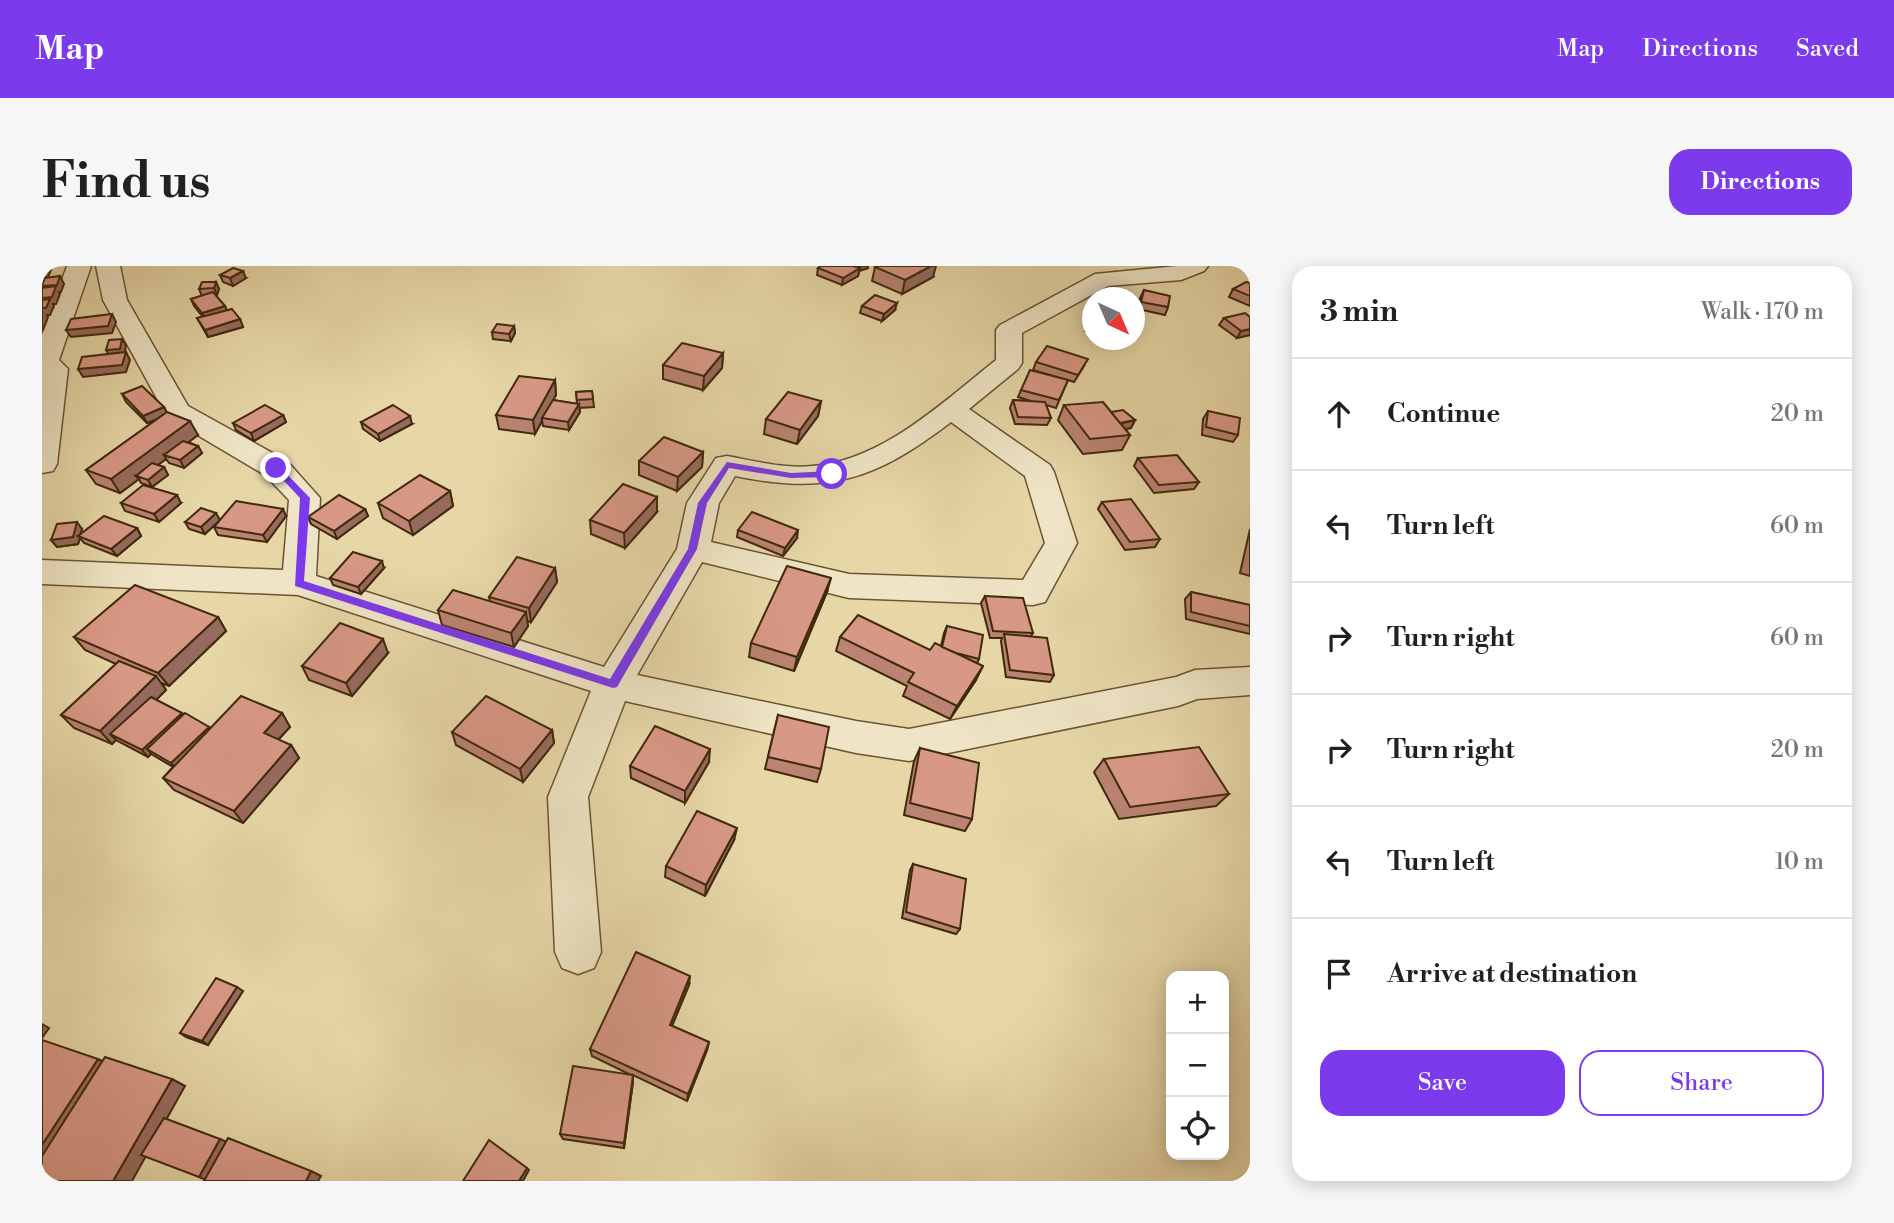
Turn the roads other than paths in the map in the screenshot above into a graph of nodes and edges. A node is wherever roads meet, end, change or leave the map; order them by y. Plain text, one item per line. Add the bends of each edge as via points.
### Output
1 (79, 266) edge
2 (108, 266) edge
3 (1196, 266) edge
4 (44, 360) edge
5 (951, 409) junction
6 (42, 464) edge
7 (693, 549) junction
8 (42, 572) edge
9 (299, 583) junction
10 (1250, 681) edge
11 (613, 684) junction
12 (578, 952) dead end

1 - 4 street
2 - 9 street via 115,300 177,411 276,468 305,498
3 - 5 street via 1181,273 1103,279 1009,330 1009,363
4 - 6 street via 55,369
5 - 7 street via 873,458 832,474 791,476 727,465 702,503
5 - 7 street via 1039,472 1060,543 1033,593 849,586
7 - 11 street
8 - 9 street
9 - 11 street
10 - 11 street via 1195,685 909,745
11 - 12 street via 568,797

